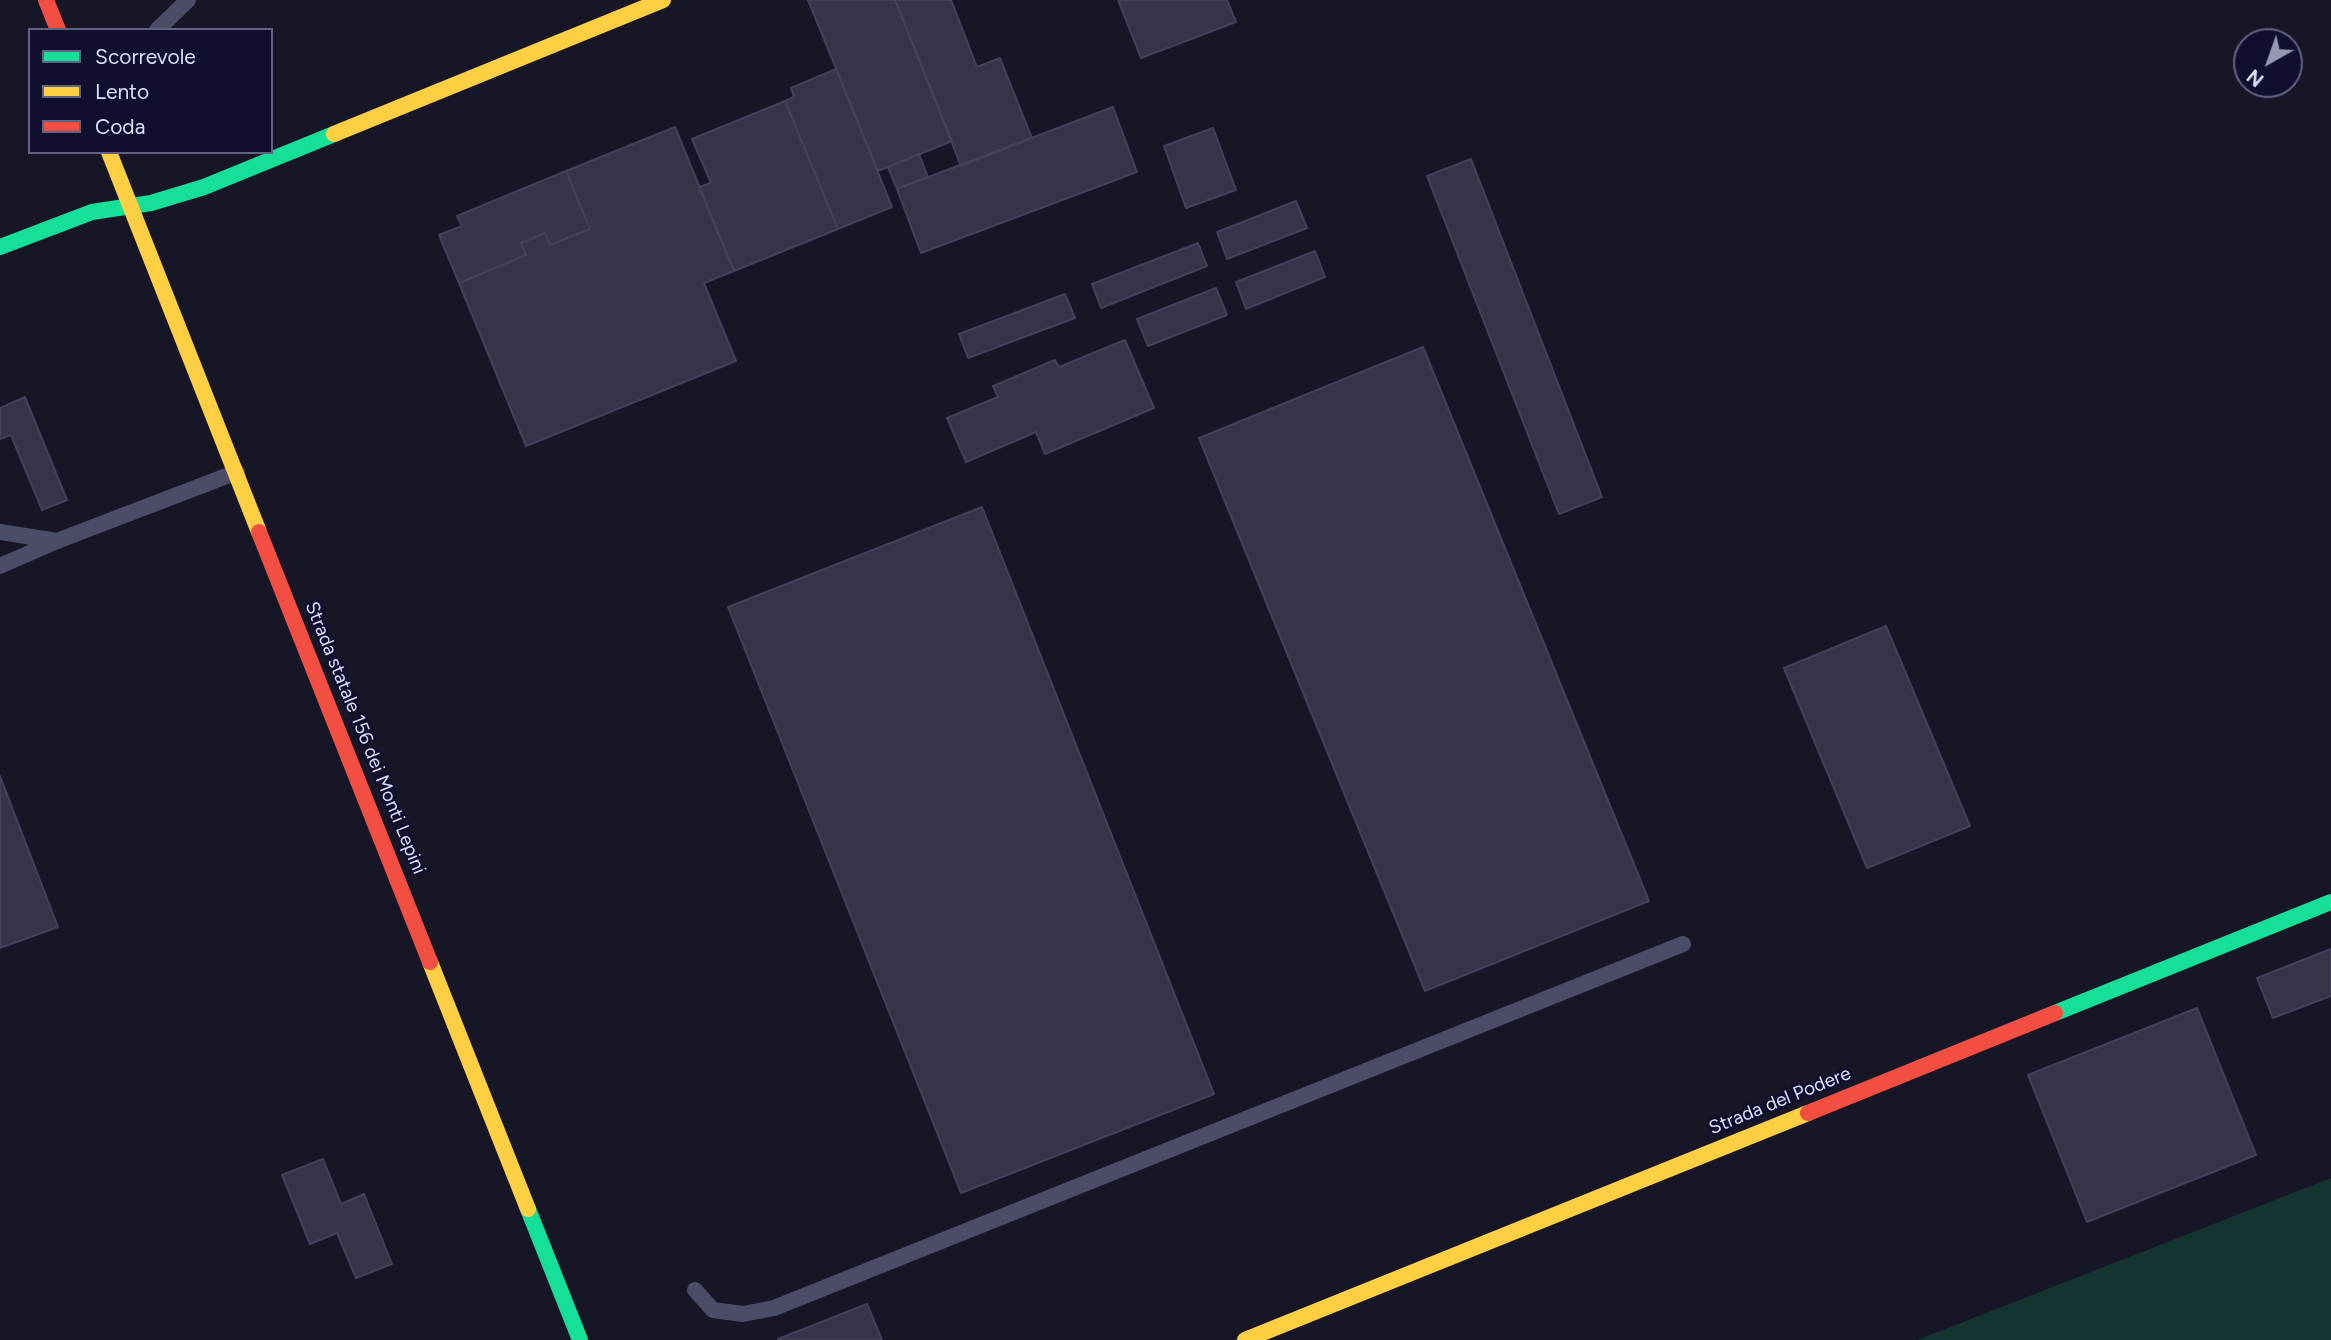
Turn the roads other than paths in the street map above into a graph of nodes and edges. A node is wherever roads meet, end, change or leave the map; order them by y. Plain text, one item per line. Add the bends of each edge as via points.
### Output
1 (46, 0) edge
2 (188, 0) edge
3 (663, 0) edge
4 (57, 28) edge
5 (159, 28) edge
6 (110, 154) edge
7 (132, 207) junction
8 (0, 247) edge
9 (237, 472) junction
10 (0, 532) edge
11 (57, 541) junction
12 (0, 566) edge
13 (2331, 902) edge
14 (1683, 944) dead end
15 (695, 1290) dead end
16 (580, 1340) edge
17 (1245, 1340) edge

1 - 4 street
2 - 5 lane
3 - 7 street via 204,187
6 - 7 street, Strada statale 156 dei Monti Lepini
7 - 8 street via 82,215
7 - 9 street, Strada statale 156 dei Monti Lepini
9 - 11 lane
9 - 16 street, Strada statale 156 dei Monti Lepini
10 - 11 lane
11 - 12 lane
13 - 17 street, Strada del Podere
14 - 15 lane via 774,1308 743,1314 713,1310

